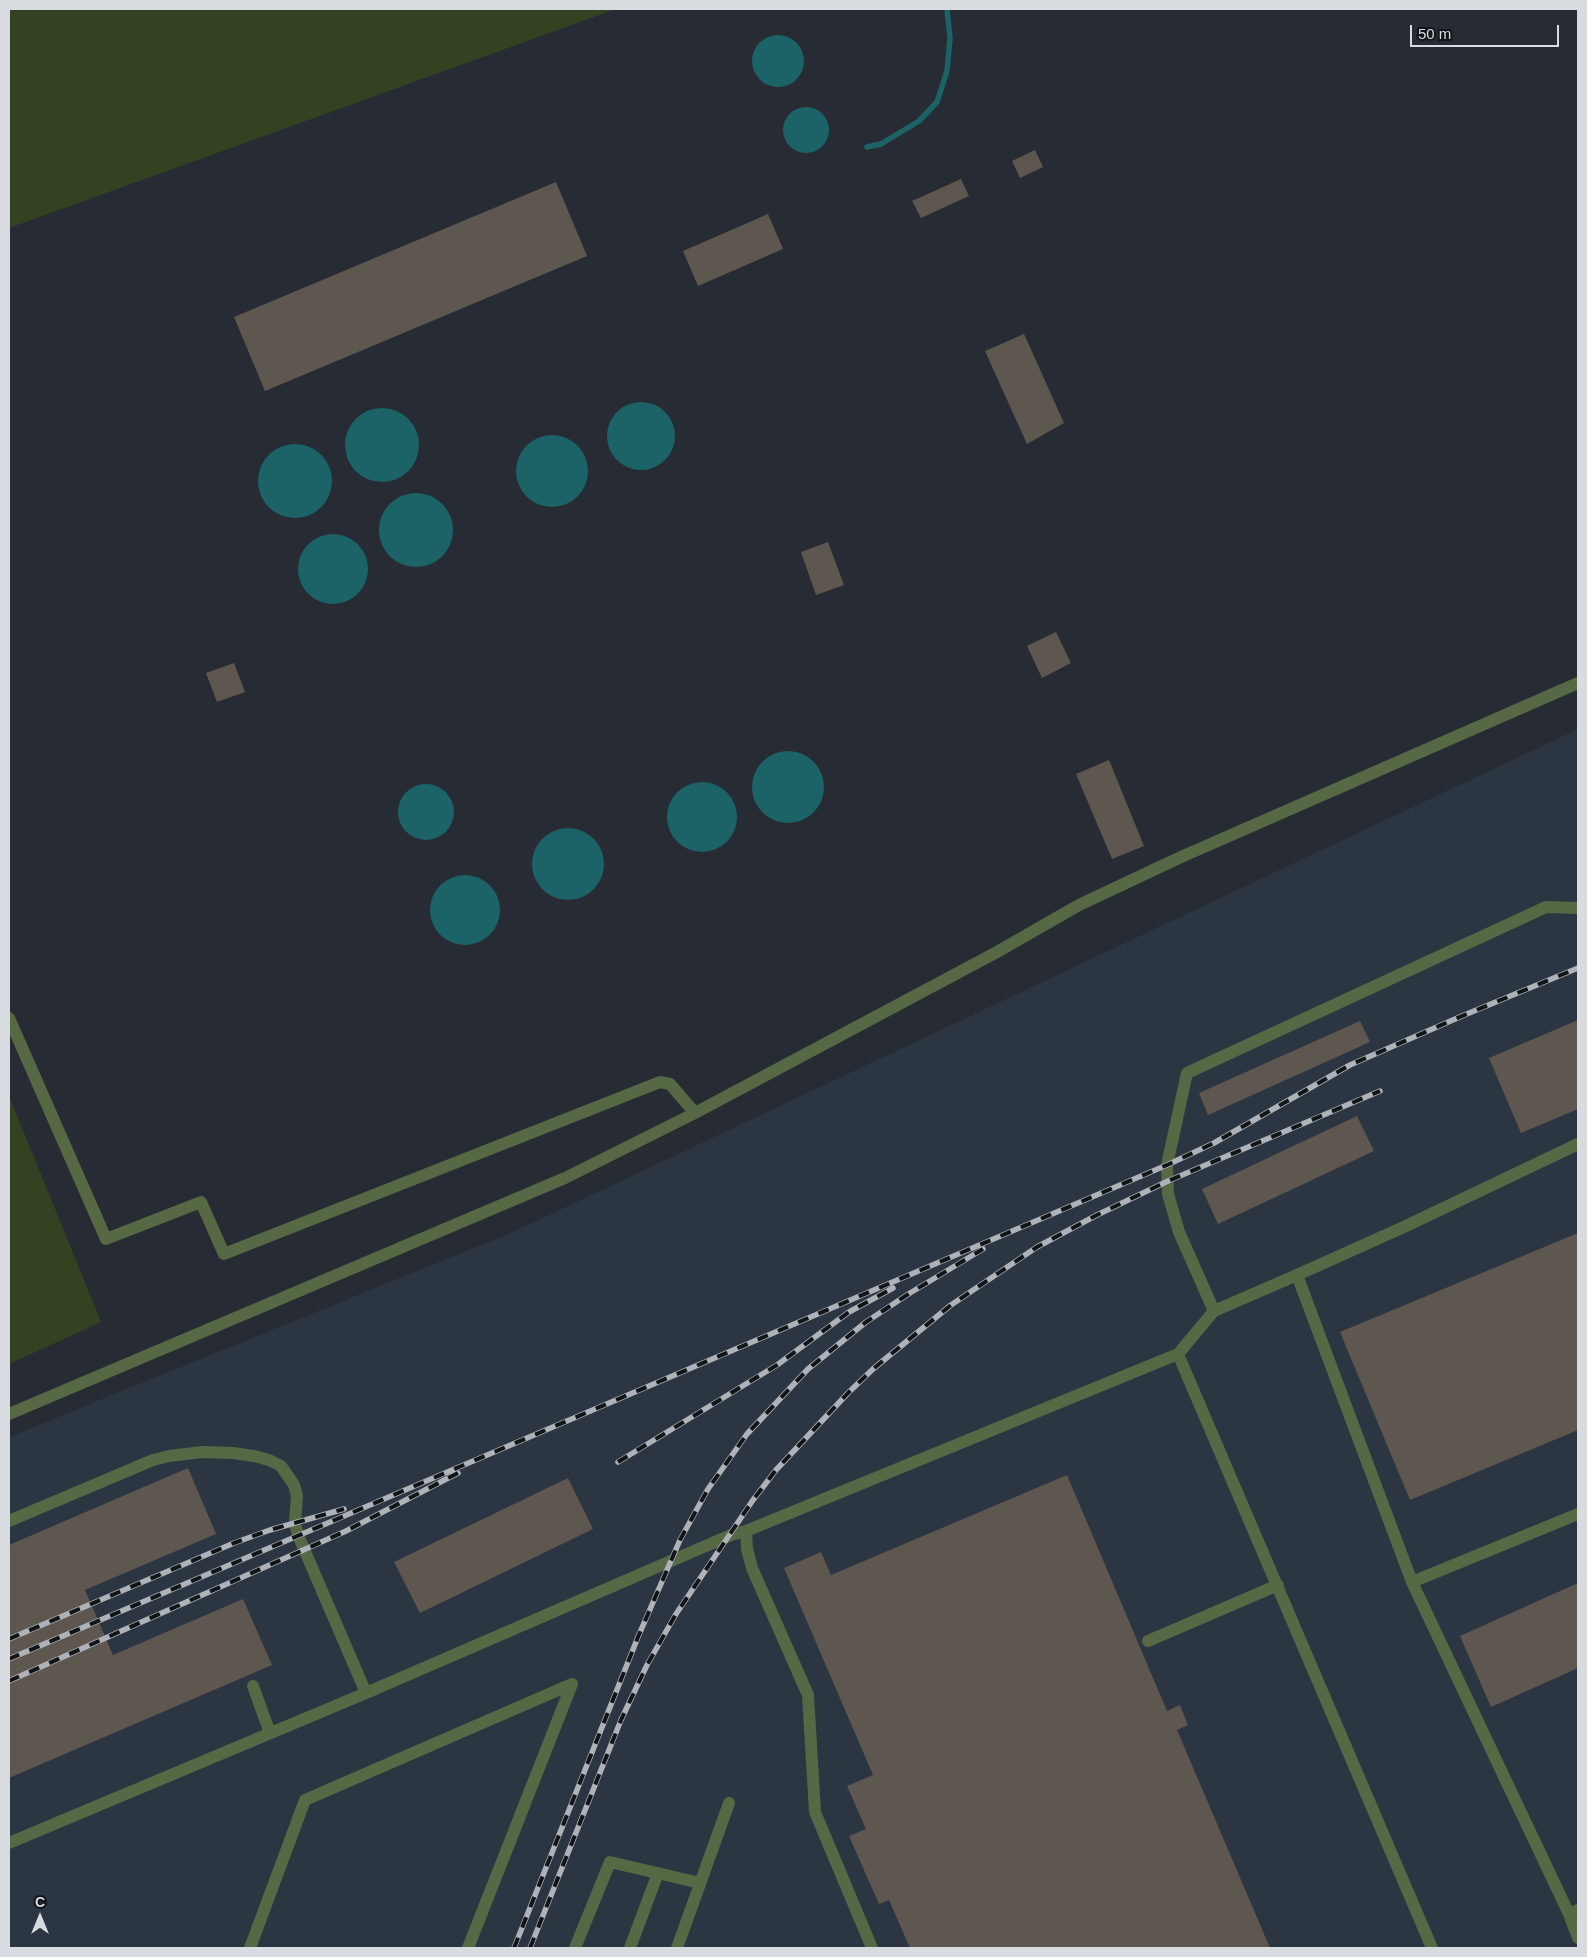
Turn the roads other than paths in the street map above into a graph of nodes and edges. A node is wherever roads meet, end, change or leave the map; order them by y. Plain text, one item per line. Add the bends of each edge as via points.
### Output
1 (1578, 683) edge
2 (1578, 908) edge
3 (9, 1018) edge
4 (696, 1113) junction
5 (1578, 1144) edge
6 (1297, 1275) junction
7 (1214, 1311) junction
8 (1178, 1354) junction
9 (9, 1414) edge
10 (1578, 1514) edge
11 (9, 1521) edge
12 (746, 1531) junction
13 (1412, 1582) junction
14 (1278, 1585) junction
15 (1148, 1641) dead end
16 (253, 1686) dead end
17 (366, 1693) junction
18 (270, 1733) junction
19 (729, 1803) dead end
20 (9, 1843) edge
21 (658, 1873) junction
22 (700, 1883) junction
23 (1574, 1912) edge
24 (1578, 1938) edge
25 (250, 1948) edge
26 (468, 1948) edge
27 (575, 1948) edge
28 (630, 1948) edge
29 (677, 1948) edge
30 (872, 1948) edge
31 (1432, 1948) edge

1 - 4 street via 1181,857 1079,906
2 - 7 street via 1546,908 1187,1073 1167,1165 1168,1194 1179,1232
3 - 4 street via 106,1240 201,1202 224,1254 660,1082 670,1084
4 - 9 street via 564,1178
5 - 6 street
6 - 7 street
6 - 13 street
7 - 8 street
8 - 12 street
8 - 14 street
10 - 13 street
11 - 17 street via 168,1456 193,1452 233,1453 269,1460 281,1466 294,1485 298,1535
12 - 17 street
12 - 30 street via 752,1568 808,1695 815,1812
13 - 23 street
14 - 15 street
14 - 31 street
16 - 18 street
17 - 18 street
18 - 20 street
19 - 22 street
21 - 22 street
21 - 27 street via 610,1862
21 - 28 street
22 - 29 street
23 - 24 street
25 - 26 street via 305,1800 572,1684

